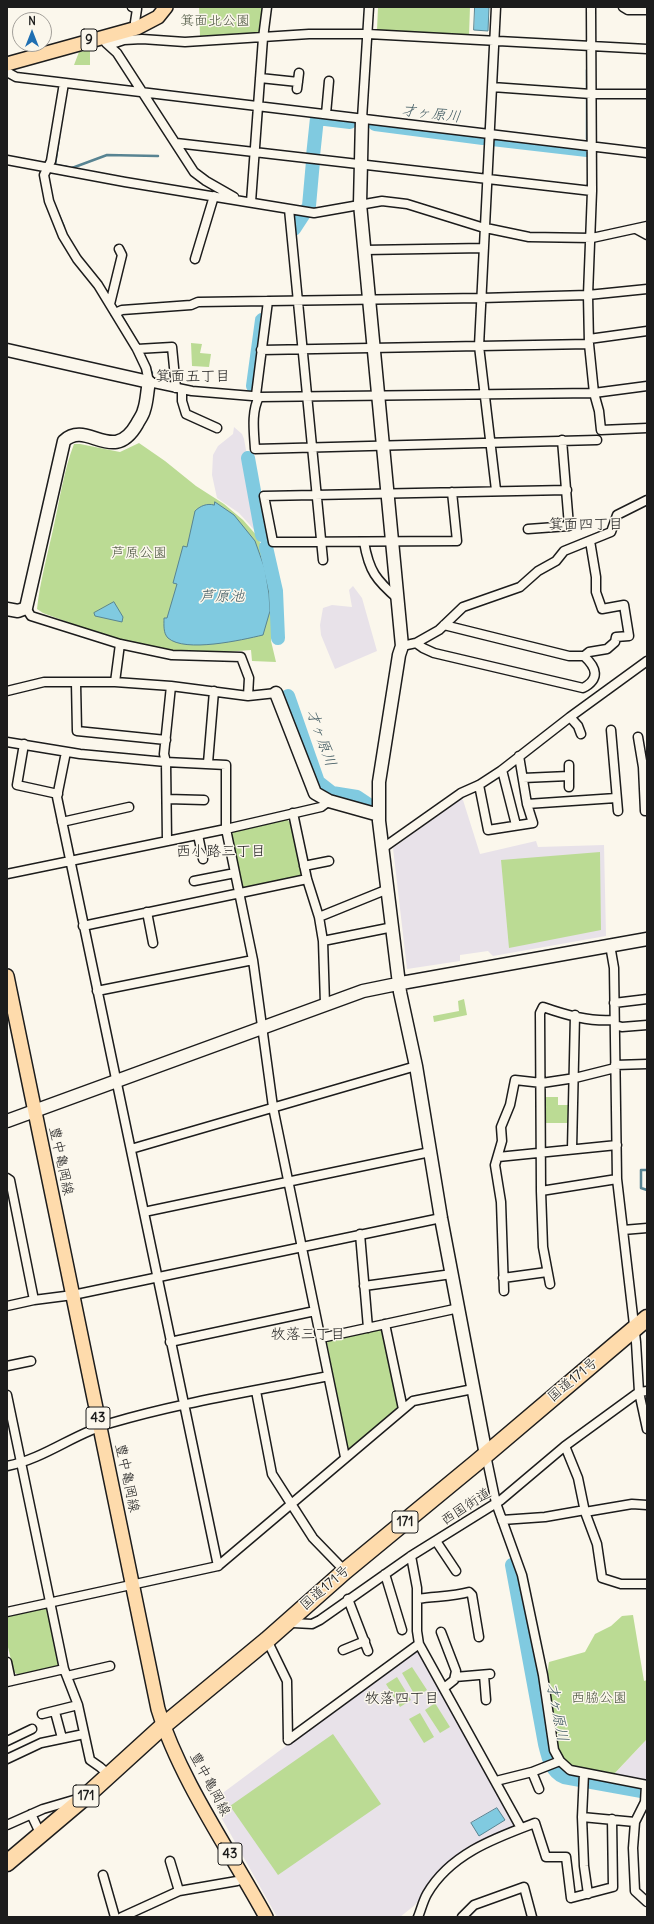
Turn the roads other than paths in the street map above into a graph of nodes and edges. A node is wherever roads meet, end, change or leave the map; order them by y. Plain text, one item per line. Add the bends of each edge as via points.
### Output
1 (132, 7) edge
2 (166, 7) edge
3 (267, 7) edge
4 (369, 7) edge
5 (496, 7) edge
6 (591, 7) edge
7 (623, 7) edge
8 (647, 10) edge
9 (137, 28) junction
10 (368, 34) junction
11 (263, 38) junction
12 (104, 41) junction
13 (494, 41) junction
14 (591, 46) junction
15 (647, 49) edge
16 (7, 64) edge
17 (7, 72) edge
18 (299, 73) dead end
19 (260, 78) junction
20 (329, 81) dead end
21 (64, 83) junction
22 (492, 87) junction
23 (140, 91) junction
24 (591, 94) junction
25 (647, 94) edge
26 (258, 106) junction
27 (326, 114) junction
28 (362, 119) junction
29 (489, 134) junction
30 (176, 143) junction
31 (591, 146) junction
32 (254, 151) junction
33 (647, 153) edge
34 (7, 160) edge
35 (361, 164) junction
36 (48, 167) junction
37 (487, 178) junction
38 (592, 191) junction
39 (214, 196) junction
40 (238, 199) junction
41 (251, 202) junction
42 (360, 204) junction
43 (289, 209) junction
44 (647, 226) edge
45 (485, 228) junction
46 (636, 229) junction
47 (647, 235) edge
48 (592, 238) junction
49 (484, 248) junction
50 (119, 249) dead end
51 (364, 250) junction
52 (195, 259) dead end
53 (647, 289) edge
54 (588, 295) junction
55 (481, 298) junction
56 (369, 299) junction
57 (298, 300) junction
58 (268, 301) junction
59 (110, 304) junction
60 (115, 313) junction
61 (647, 331) edge
62 (589, 341) junction
63 (479, 346) junction
64 (374, 347) junction
65 (137, 349) junction
66 (7, 350) edge
67 (260, 350) junction
68 (303, 350) junction
69 (149, 382) junction
70 (647, 386) edge
71 (179, 389) junction
72 (594, 393) junction
73 (485, 395) junction
74 (379, 396) junction
75 (307, 397) junction
76 (217, 428) dead end
77 (647, 428) edge
78 (562, 440) junction
79 (597, 440) dead end
80 (491, 443) junction
81 (384, 445) junction
82 (312, 447) junction
83 (496, 490) junction
84 (567, 490) junction
85 (452, 492) junction
86 (389, 493) junction
87 (316, 495) junction
88 (647, 500) edge
89 (528, 529) dead end
90 (590, 541) junction
91 (321, 542) junction
92 (364, 542) junction
93 (392, 542) junction
94 (323, 560) dead end
95 (398, 599) junction
96 (26, 608) junction
97 (7, 609) edge
98 (444, 626) junction
99 (416, 643) junction
100 (120, 644) junction
101 (402, 646) junction
102 (584, 656) junction
103 (647, 661) edge
104 (114, 682) junction
105 (76, 683) junction
106 (171, 686) junction
107 (7, 691) edge
108 (214, 691) junction
109 (276, 693) joint
110 (248, 696) junction
111 (570, 717) junction
112 (611, 730) dead end
113 (581, 734) dead end
114 (638, 737) dead end
115 (166, 740) junction
116 (7, 742) edge
117 (24, 744) junction
118 (66, 752) junction
119 (519, 756) junction
120 (166, 762) junction
121 (208, 763) junction
122 (569, 765) dead end
123 (502, 770) junction
124 (569, 776) junction
125 (523, 778) junction
126 (478, 786) junction
127 (569, 787) dead end
128 (58, 794) junction
129 (616, 798) junction
130 (167, 799) junction
131 (204, 800) dead end
132 (329, 801) junction
133 (527, 804) junction
134 (129, 807) dead end
135 (618, 810) dead end
136 (647, 811) edge
137 (293, 813) junction
138 (379, 815) junction
139 (62, 822) junction
140 (516, 825) junction
141 (226, 829) junction
142 (198, 835) junction
143 (168, 841) junction
144 (383, 848) junction
145 (203, 859) dead end
146 (329, 861) dead end
147 (69, 862) junction
148 (304, 866) junction
149 (235, 873) junction
150 (7, 874) edge
151 (306, 880) junction
152 (194, 881) dead end
153 (388, 889) junction
154 (239, 895) junction
155 (147, 912) junction
156 (319, 917) junction
157 (83, 926) junction
158 (393, 927) junction
159 (647, 939) edge
160 (323, 942) junction
161 (153, 943) dead end
162 (610, 945) junction
163 (253, 960) junction
164 (7, 976) edge
165 (399, 983) junction
166 (97, 991) junction
167 (647, 999) edge
168 (614, 1003) junction
169 (325, 1004) junction
170 (575, 1016) junction
171 (11, 1017) edge
172 (614, 1023) junction
173 (647, 1025) edge
174 (262, 1028) junction
175 (647, 1064) edge
176 (416, 1066) junction
177 (615, 1066) junction
178 (575, 1078) junction
179 (116, 1081) junction
180 (542, 1083) junction
181 (273, 1107) junction
182 (35, 1111) junction
183 (7, 1121) edge
184 (617, 1145) junction
185 (131, 1149) junction
186 (572, 1149) junction
187 (430, 1152) junction
188 (540, 1154) junction
189 (498, 1157) junction
190 (7, 1178) edge
191 (617, 1179) junction
192 (288, 1182) junction
193 (541, 1191) junction
194 (144, 1212) junction
195 (441, 1218) junction
196 (647, 1228) edge
197 (623, 1230) junction
198 (360, 1234) junction
199 (302, 1246) junction
200 (547, 1272) junction
201 (452, 1274) junction
202 (156, 1276) junction
203 (503, 1278) junction
204 (550, 1284) dead end
205 (364, 1286) junction
206 (504, 1291) dead end
207 (73, 1295) junction
208 (34, 1300) junction
209 (7, 1306) edge
210 (459, 1308) junction
211 (315, 1311) junction
212 (641, 1323) edge
213 (385, 1324) junction
214 (368, 1328) junction
215 (321, 1338) junction
216 (170, 1342) junction
217 (31, 1361) dead end
218 (7, 1366) edge
219 (328, 1376) junction
220 (473, 1389) junction
221 (256, 1391) junction
222 (643, 1391) edge
223 (7, 1395) edge
224 (183, 1404) junction
225 (403, 1409) junction
226 (100, 1426) junction
227 (647, 1429) edge
228 (565, 1446) junction
229 (486, 1455) junction
230 (345, 1457) junction
231 (21, 1463) junction
232 (7, 1466) edge
233 (496, 1503) junction
234 (291, 1505) junction
235 (647, 1505) edge
236 (585, 1511) junction
237 (502, 1520) junction
238 (436, 1542) junction
239 (411, 1556) junction
240 (218, 1566) junction
241 (345, 1571) junction
242 (456, 1571) dead end
243 (385, 1574) junction
244 (647, 1584) edge
245 (133, 1585) junction
246 (417, 1599) junction
247 (348, 1600) junction
248 (51, 1603) junction
249 (7, 1612) edge
250 (290, 1620) junction
251 (402, 1630) dead end
252 (441, 1632) dead end
253 (479, 1637) dead end
254 (267, 1640) junction
255 (365, 1641) junction
256 (419, 1644) junction
257 (343, 1650) dead end
258 (368, 1651) dead end
259 (7, 1662) edge
260 (110, 1666) dead end
261 (65, 1673) junction
262 (455, 1677) junction
263 (9, 1682) edge
264 (444, 1688) junction
265 (486, 1700) dead end
266 (78, 1705) junction
267 (55, 1712) junction
268 (42, 1714) dead end
269 (163, 1726) junction
270 (32, 1729) dead end
271 (84, 1734) junction
272 (62, 1738) junction
273 (7, 1741) edge
274 (7, 1759) edge
275 (560, 1761) junction
276 (532, 1772) junction
277 (584, 1773) junction
278 (109, 1775) junction
279 (496, 1781) junction
280 (646, 1788) edge
281 (539, 1789) dead end
282 (86, 1796) junction
283 (31, 1814) junction
284 (582, 1817) junction
285 (612, 1819) junction
286 (635, 1822) junction
287 (7, 1825) edge
288 (521, 1828) junction
289 (40, 1833) junction
290 (170, 1861) dead end
291 (7, 1863) edge
292 (103, 1875) dead end
293 (244, 1878) junction
294 (180, 1892) junction
295 (588, 1894) junction
296 (647, 1902) edge
297 (114, 1917) edge
298 (122, 1917) edge
299 (266, 1917) edge
300 (418, 1917) edge
301 (462, 1917) edge
302 (532, 1917) edge

1 - 9 street via 137,9
2 - 9 main road, 9 via 158,17
3 - 11 street
4 - 10 street
5 - 13 street
6 - 14 street
7 - 8 street via 628,10
9 - 12 main road, 9
10 - 11 street via 309,34
10 - 13 street
10 - 28 street
11 - 12 street via 185,42 142,39
11 - 19 street
12 - 16 main road, 9
12 - 23 street via 117,54
13 - 14 street
13 - 22 street
14 - 15 street
14 - 24 street
17 - 21 street via 16,77
18 - 19 street via 298,86
19 - 26 street
20 - 27 street via 331,90
21 - 23 street
21 - 36 street
22 - 24 street
22 - 29 street
23 - 26 street
23 - 30 street
24 - 25 street
24 - 31 street
26 - 27 street
26 - 32 street
27 - 28 street
28 - 29 street
28 - 35 street
29 - 31 street
29 - 37 street
30 - 32 street
30 - 40 street via 194,172
31 - 33 street
31 - 38 street
32 - 35 street
32 - 41 street
34 - 36 street
35 - 37 street
35 - 42 street
36 - 39 street
36 - 59 street via 44,178 49,201 63,236 76,260 98,285
37 - 38 street
37 - 45 street
38 - 48 street
39 - 40 street
39 - 52 street
40 - 41 street
41 - 43 street
42 - 43 street via 314,213
42 - 45 street via 382,201 407,204
42 - 51 street
43 - 57 street
44 - 46 street
45 - 48 street via 529,237
45 - 49 street
46 - 47 street
46 - 48 street
48 - 54 street
49 - 51 street
49 - 55 street
50 - 59 street via 122,255
51 - 56 street
53 - 54 street
54 - 55 street
54 - 62 street
55 - 56 street
55 - 63 street
56 - 57 street
56 - 64 street
57 - 58 street
57 - 68 street
58 - 60 street via 198,302 191,305 122,310
58 - 67 street
59 - 60 street
60 - 65 street
61 - 62 street
62 - 63 street
62 - 72 street
63 - 64 street
63 - 73 street
64 - 68 street
64 - 74 street
65 - 69 street
65 - 71 street via 172,347
66 - 69 street
67 - 68 street
67 - 71 street via 254,395
68 - 75 street
69 - 71 street
69 - 96 street via 144,410 130,435 120,441 110,442 79,434 70,435 64,441
70 - 72 street
71 - 76 street via 186,414
72 - 73 street
72 - 77 street via 601,430
73 - 74 street
73 - 80 street
74 - 75 street
74 - 81 street
75 - 82 street
75 - 82 street via 259,397 253,422 255,449
78 - 79 street
78 - 80 street
78 - 84 street
80 - 81 street
80 - 83 street
81 - 82 street
81 - 86 street
82 - 87 street
83 - 84 street
83 - 85 street
84 - 89 street via 569,526
85 - 86 street
85 - 93 street via 457,541
86 - 87 street
86 - 93 street
87 - 91 street
87 - 91 street via 264,496 273,542
88 - 90 street via 616,515 611,532
90 - 98 street via 564,551 556,561 538,571 520,587 463,607
90 - 102 street via 596,592 602,609 624,605 629,636 616,637 615,642 607,649 589,652
91 - 92 street
91 - 94 street
92 - 93 street
92 - 95 street via 368,561 381,584
93 - 95 street
95 - 101 street
96 - 97 street via 18,611
96 - 100 street via 31,616
98 - 99 street
98 - 102 street via 569,656
99 - 101 street
99 - 102 street via 434,653 583,688 594,680 595,672
100 - 104 street
100 - 110 street via 172,654 241,657 249,678
101 - 138 street via 379,782
103 - 111 street
104 - 105 street
104 - 106 street
105 - 107 street via 44,682
105 - 115 street via 77,731
106 - 108 street
106 - 115 street
108 - 110 street
108 - 121 street
109 - 110 street
109 - 132 street via 309,781 315,793
111 - 113 street
111 - 119 street
112 - 129 street
114 - 136 street
115 - 120 street
116 - 117 street
117 - 118 street
117 - 128 street via 17,785
118 - 120 street
118 - 128 street
119 - 123 street
119 - 125 street
120 - 121 street
120 - 130 street
121 - 141 street via 226,765
122 - 124 street
123 - 126 street
123 - 140 street
124 - 125 street
124 - 127 street
125 - 133 street
126 - 140 street via 488,830
126 - 144 street via 461,793
128 - 139 street
129 - 133 street
129 - 135 street
130 - 131 street
130 - 143 street
132 - 137 street via 321,807
132 - 138 street
133 - 140 street via 532,823
134 - 139 street
137 - 141 street
137 - 148 street
138 - 144 street
139 - 147 street
141 - 142 street
141 - 149 street
142 - 143 street
142 - 145 street
143 - 147 street
144 - 153 street
146 - 148 street
147 - 150 street
147 - 157 street
148 - 151 street
149 - 152 street
149 - 154 street
151 - 154 street
151 - 156 street
153 - 156 street
153 - 158 street
154 - 155 street
154 - 163 street
155 - 157 street
155 - 161 street
156 - 160 street
157 - 166 street
158 - 160 street
158 - 165 street
159 - 162 street
160 - 169 street
162 - 165 street
162 - 168 street via 614,968
163 - 166 street
163 - 174 street
164 - 171 main road, 豊中亀岡線 / 43
165 - 169 street via 363,991
165 - 176 street
166 - 179 street
167 - 168 street
168 - 172 street
169 - 174 street
170 - 172 street via 596,1022
170 - 178 street
170 - 180 street via 543,1007 540,1013
171 - 182 main road, 豊中亀岡線 / 43
172 - 173 street via 622,1027
172 - 177 street
174 - 179 street
174 - 181 street
175 - 177 street
176 - 181 street
176 - 187 street
177 - 178 street
177 - 184 street
178 - 180 street
178 - 186 street
179 - 182 street
179 - 185 street
180 - 188 street
180 - 189 street via 515,1080 510,1105 501,1127 502,1141
181 - 185 street
181 - 192 street
182 - 183 street
182 - 207 main road, 豊中亀岡線 / 43
184 - 186 street
184 - 191 street
185 - 194 street
186 - 188 street
187 - 192 street
187 - 195 street
188 - 189 street
188 - 193 street
189 - 203 street via 495,1165 501,1202
190 - 208 street via 10,1180
191 - 193 street
191 - 197 street
192 - 194 street
192 - 199 street
193 - 200 street via 543,1247
194 - 202 street
195 - 198 street
195 - 201 street
196 - 197 street
197 - 212 street
198 - 199 street
198 - 205 street
199 - 202 street
199 - 211 street
200 - 203 street
200 - 204 street
201 - 205 street
201 - 210 street
202 - 207 street
202 - 216 street
203 - 206 street
205 - 214 street
207 - 208 street
207 - 226 main road, 豊中亀岡線 / 43
208 - 209 street
210 - 213 street
210 - 220 street
211 - 215 street
211 - 216 street
212 - 222 street
212 - 229 highway, 国道171号 / 171
213 - 214 street
213 - 225 street
214 - 215 street
215 - 219 street
216 - 224 street
217 - 218 street
219 - 221 street
219 - 230 street
220 - 225 street via 413,1401
220 - 229 street
221 - 224 street
221 - 234 street via 272,1474
222 - 227 street
222 - 228 street, 西国街道
223 - 231 street
224 - 226 street
224 - 240 street
225 - 230 street
226 - 231 street
226 - 245 main road, 豊中亀岡線 / 43
228 - 233 street, 西国街道
228 - 236 street via 578,1478
229 - 233 street
229 - 241 highway, 国道171号 / 171
230 - 234 street
231 - 232 street
231 - 248 street
233 - 237 street
233 - 238 street, 西国街道
234 - 240 street
234 - 241 street via 313,1538
235 - 236 street via 626,1505
236 - 237 street
236 - 244 street via 597,1544 602,1578 621,1584
237 - 275 street via 522,1575 543,1675 554,1750
238 - 239 street, 西国街道
238 - 242 street
239 - 243 street, 西国街道
239 - 246 street
240 - 245 street
241 - 250 highway, 国道171号 / 171
243 - 247 street, 西国街道
243 - 251 street
245 - 248 street
245 - 269 main road, 豊中亀岡線 / 43
246 - 253 street via 469,1592 472,1595
246 - 256 street
247 - 250 street, 西国街道 via 312,1624 293,1623
247 - 255 street
248 - 249 street
248 - 261 street
250 - 254 highway, 国道171号 / 171
252 - 262 street via 456,1671
254 - 256 street via 287,1681 288,1740
254 - 269 highway, 国道171号 / 171
255 - 257 street
255 - 258 street
256 - 264 street
259 - 263 street
260 - 261 street
261 - 263 street
261 - 266 street
262 - 264 street
262 - 265 street via 487,1674
264 - 279 street
266 - 267 street
266 - 271 street
267 - 268 street
267 - 272 street
269 - 278 highway, 国道171号 / 171
269 - 293 main road, 豊中亀岡線 / 43 via 194,1791
270 - 273 street
271 - 272 street
271 - 278 street via 90,1760
272 - 274 street via 41,1743
275 - 276 street
275 - 277 street via 570,1770
276 - 279 street
276 - 281 street
277 - 280 street
277 - 284 street
278 - 282 highway, 国道171号 / 171
279 - 288 street
280 - 286 street via 645,1802
282 - 283 street
282 - 289 highway, 国道171号 / 171
283 - 287 street
283 - 289 street
284 - 285 street
284 - 295 street
285 - 286 street
285 - 295 street via 613,1887
286 - 296 street via 634,1891
288 - 295 street via 535,1823 546,1857 566,1857 571,1898
288 - 300 street via 468,1852 439,1878 426,1895
289 - 291 highway, 国道171号 / 171
290 - 294 street
292 - 297 street
293 - 294 street
293 - 299 main road, 豊中亀岡線 / 43
294 - 298 street
301 - 302 street via 474,1905 524,1888

